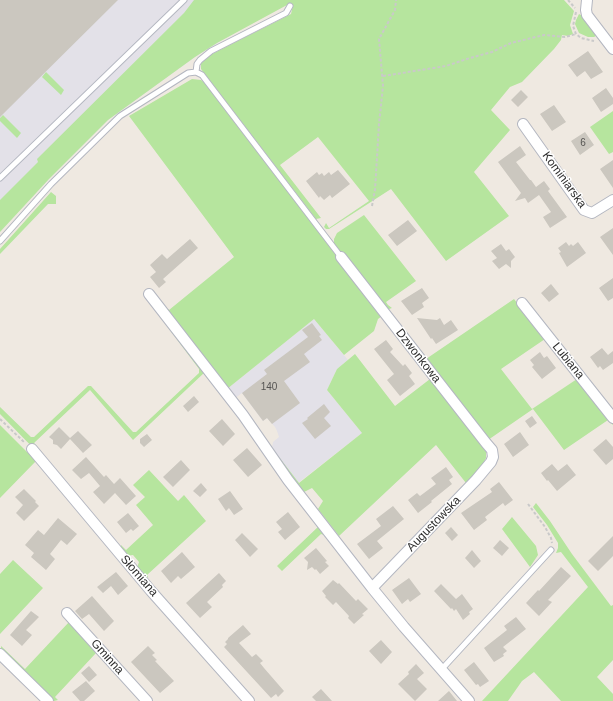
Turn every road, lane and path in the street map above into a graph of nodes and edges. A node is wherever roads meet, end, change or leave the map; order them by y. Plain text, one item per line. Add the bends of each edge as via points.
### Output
1 (184, 0) edge
2 (396, 0) edge
3 (568, 0) edge
4 (588, 0) edge
5 (290, 6) dead end
6 (576, 34) junction
7 (606, 40) junction
8 (613, 50) edge
9 (196, 72) junction
10 (383, 76) junction
11 (523, 124) dead end
12 (0, 178) edge
13 (613, 200) edge
14 (372, 206) dead end
15 (0, 241) edge
16 (341, 257) joint
17 (149, 294) dead end
18 (522, 303) dead end
19 (613, 418) edge
20 (0, 419) edge
21 (32, 449) joint
22 (493, 457) joint
23 (528, 504) dead end
24 (551, 550) joint
25 (372, 588) junction
26 (67, 613) dead end
27 (0, 654) edge
28 (441, 670) junction
29 (48, 701) edge
30 (147, 701) edge
31 (249, 701) edge
32 (469, 701) edge

1 - 12 lane
2 - 10 path via 395,10 379,39
3 - 6 path via 577,9 572,26
4 - 7 street via 587,15
5 - 9 lane via 286,13 211,51 197,64
6 - 7 path via 589,40
6 - 10 path via 565,37 544,35 511,43 492,52 446,66
7 - 8 street
9 - 15 lane via 188,73 116,120 50,184
9 - 16 lane via 202,75
10 - 14 path
11 - 13 street, Kominiarska via 584,210 592,213
16 - 22 street, Dzwonkowa via 486,442 492,450
17 - 25 street
18 - 19 street, Lubiana
20 - 21 path
21 - 31 street, Słomiana via 151,591
22 - 25 street, Augustowska via 476,480
23 - 24 path via 551,538
24 - 28 lane
25 - 28 street
26 - 30 street, Gminna
27 - 29 street
28 - 32 street

